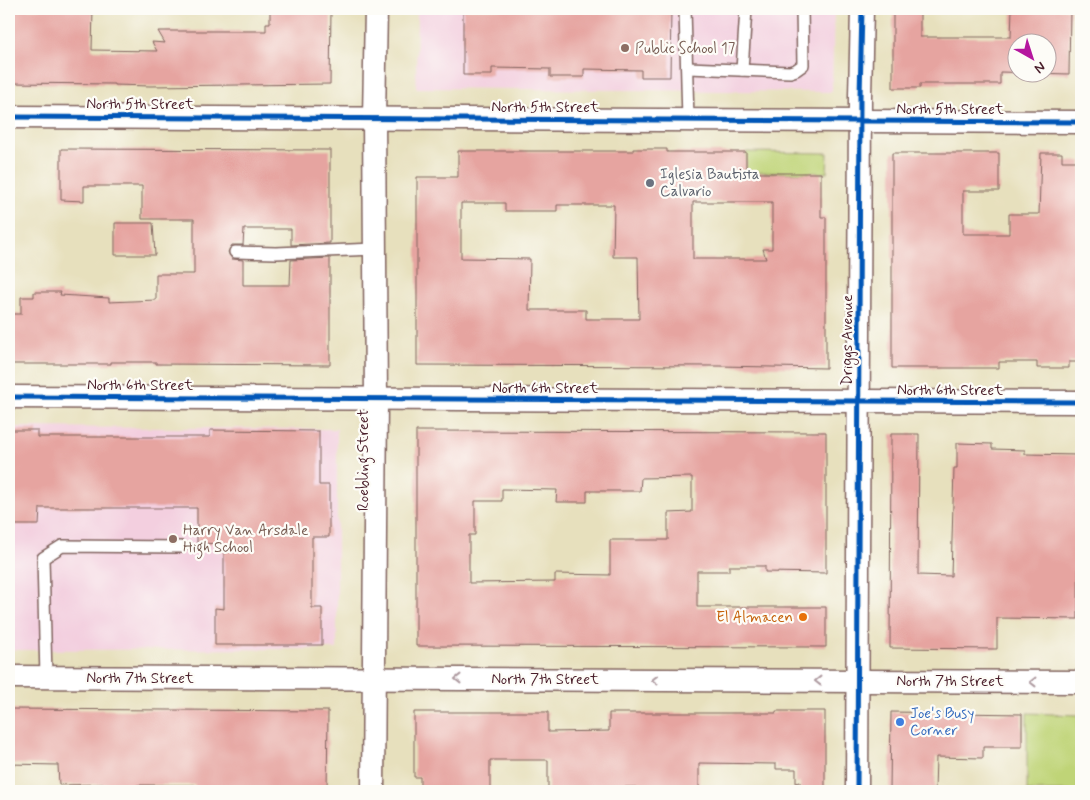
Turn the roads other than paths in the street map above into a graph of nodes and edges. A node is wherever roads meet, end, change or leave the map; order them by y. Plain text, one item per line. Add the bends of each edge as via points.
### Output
1 (376, 9) edge
2 (685, 9) edge
3 (746, 9) edge
4 (802, 9) edge
5 (862, 9) edge
6 (688, 68) junction
7 (742, 70) junction
8 (9, 116) edge
9 (374, 118) junction
10 (688, 120) junction
11 (860, 120) junction
12 (1081, 122) edge
13 (375, 249) junction
14 (235, 252) dead end
15 (9, 397) edge
16 (376, 399) junction
17 (859, 402) junction
18 (1081, 402) edge
19 (181, 547) dead end
20 (9, 677) edge
21 (46, 677) junction
22 (374, 678) junction
23 (858, 681) junction
24 (1081, 682) edge
25 (373, 791) edge
26 (857, 791) edge

1 - 9 street, Roebling Street
2 - 6 lane
3 - 7 lane
4 - 7 lane via 803,65 790,72
5 - 11 street, Driggs Avenue
6 - 7 lane
6 - 10 lane
8 - 9 street, North 5th Street
9 - 10 street, North 5th Street
9 - 13 street, Roebling Street
10 - 11 street, North 5th Street
11 - 12 street, North 5th Street
11 - 17 street, Driggs Avenue
13 - 14 lane
13 - 16 street, Roebling Street
15 - 16 street, North 6th Street
16 - 17 street, North 6th Street
16 - 22 street, Roebling Street
17 - 18 street, North 6th Street
17 - 23 street, Driggs Avenue
19 - 21 lane via 62,546 43,558
20 - 21 street, North 7th Street
21 - 22 street, North 7th Street
23 -> 22 street, North 7th Street
22 - 25 street, Roebling Street
24 -> 23 street, North 7th Street
23 - 26 street, Driggs Avenue

